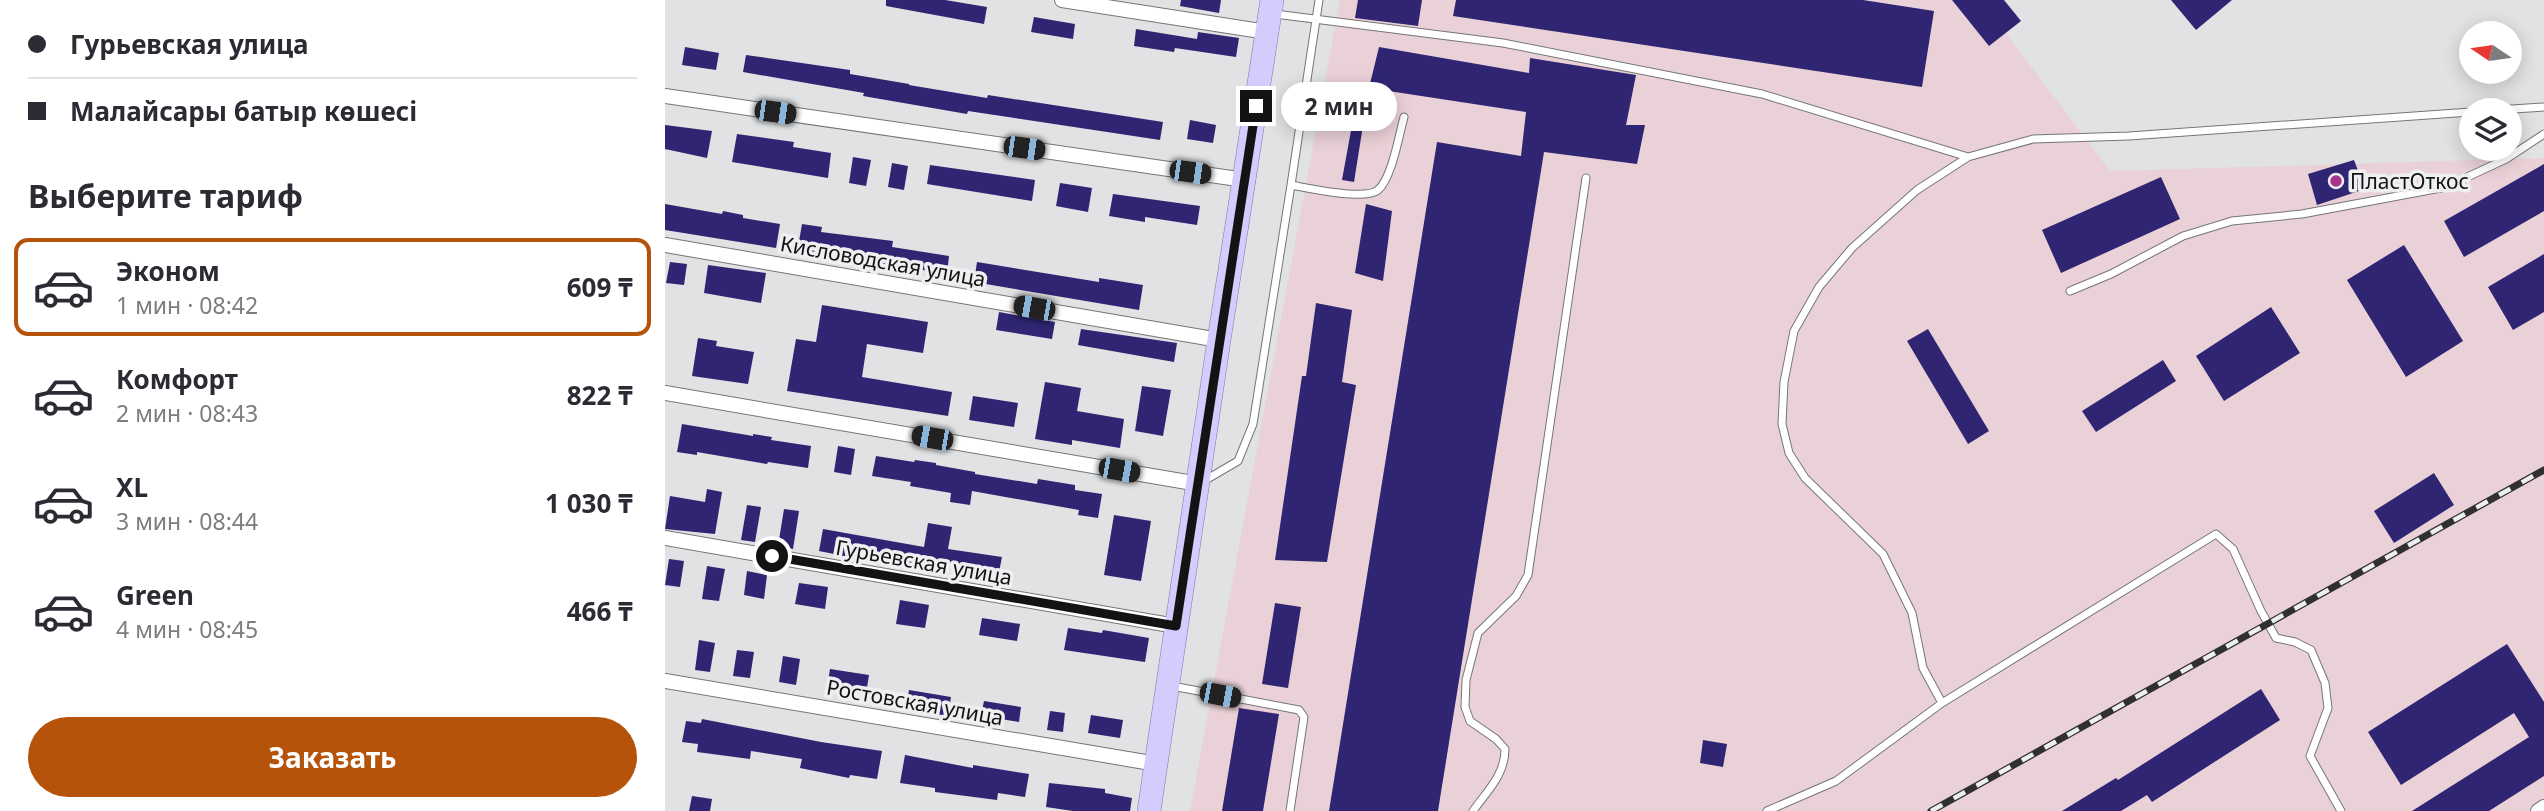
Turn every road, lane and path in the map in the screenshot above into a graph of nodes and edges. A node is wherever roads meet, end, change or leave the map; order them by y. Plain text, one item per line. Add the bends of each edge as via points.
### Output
1 (1062, 0) edge
2 (1319, 0) edge
3 (1269, 15) edge
4 (1316, 19) junction
5 (665, 96) edge
6 (2544, 107) edge
7 (2522, 108) edge
8 (2459, 113) edge
9 (1404, 117) dead end
10 (2544, 134) edge
11 (1968, 157) junction
12 (1586, 178) dead end
13 (1245, 180) junction
14 (1291, 185) junction
15 (665, 245) edge
16 (2070, 291) dead end
17 (1219, 340) junction
18 (665, 393) edge
19 (1199, 484) junction
20 (665, 538) edge
21 (1176, 626) junction
22 (665, 681) edge
23 (1168, 685) junction
24 (1942, 703) junction
25 (1157, 764) junction
26 (2544, 807) edge
27 (1149, 811) edge
28 (1290, 811) edge
29 (1473, 811) edge
30 (1767, 811) edge
31 (2341, 811) edge
32 (2537, 811) edge

1 - 3 street
2 - 4 lane
3 - 4 lane
3 - 13 main road
4 - 11 lane via 1503,43 1762,94
4 - 14 lane
5 - 13 street
6 - 7 lane
8 - 11 lane via 2033,139
9 - 14 lane via 1387,178 1377,191 1364,195
10 - 16 lane via 2446,187 2302,214 2232,221 2183,236
11 - 24 lane via 1917,190 1852,248 1819,287 1794,331 1784,382 1782,424 1789,453 1805,478 1883,554 1912,613 1923,668
12 - 29 lane via 1528,575 1516,596 1478,633 1466,680 1469,721 1505,749 1505,763
13 - 17 main road
14 - 19 lane via 1253,424 1238,461
15 - 17 street, Кисловодская улица
17 - 19 main road
18 - 19 street
19 - 21 main road
20 - 21 street, Гурьевская улица
21 - 23 main road
22 - 25 street, Ростовская улица
23 - 25 main road
23 - 28 lane via 1299,710 1304,717
24 - 30 lane via 1836,781
24 - 31 lane via 2216,534 2233,549 2276,638 2311,650 2325,683 2328,708 2310,756
25 - 27 main road
26 - 32 street

